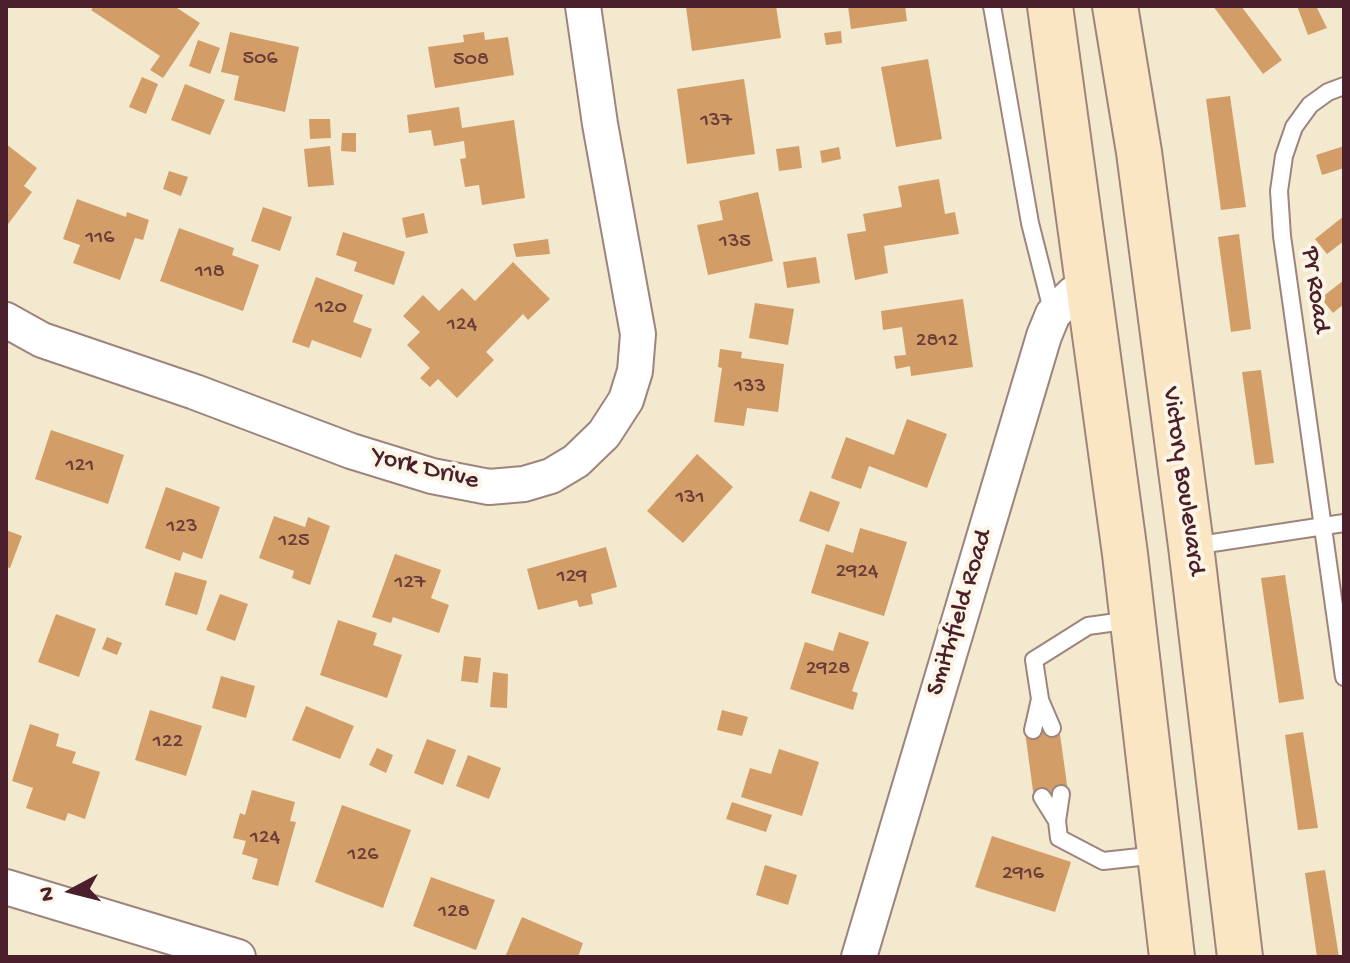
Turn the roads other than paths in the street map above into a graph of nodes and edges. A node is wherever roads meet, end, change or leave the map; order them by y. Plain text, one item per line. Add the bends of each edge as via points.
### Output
1 (583, 6) edge
2 (992, 6) edge
3 (1050, 6) edge
4 (1115, 6) edge
5 (1344, 86) edge
6 (1089, 286) junction
7 (1053, 314) junction
8 (6, 320) edge
9 (1344, 523) edge
10 (1323, 527) junction
11 (1191, 546) junction
12 (1133, 620) junction
13 (1344, 677) edge
14 (1040, 699) junction
15 (1052, 728) dead end
16 (1033, 730) dead end
17 (1061, 794) dead end
18 (1042, 797) dead end
19 (1057, 821) junction
20 (1161, 855) junction
21 (6, 887) edge
22 (238, 957) edge
23 (859, 957) edge
24 (1172, 957) edge
25 (1240, 957) edge

1 - 8 street, York Drive via 638,334 626,400 604,434 551,476 489,487 432,476 42,340
2 - 7 lane via 1030,223
3 - 6 main road
4 - 11 main road, Victory Boulevard
5 - 10 lane, Pr Road via 1310,105 1294,127 1279,191
6 - 7 street
6 - 12 main road
7 - 23 street, Smithfield Road
9 - 10 lane
10 - 11 lane
10 - 13 lane, Pr Road
11 - 25 main road, Victory Boulevard
12 - 14 lane via 1088,626 1034,660
12 - 20 main road
14 - 15 lane
14 - 16 lane
17 - 19 lane
18 - 19 lane
19 - 20 lane via 1059,838 1103,861
20 - 24 main road
21 - 22 street

